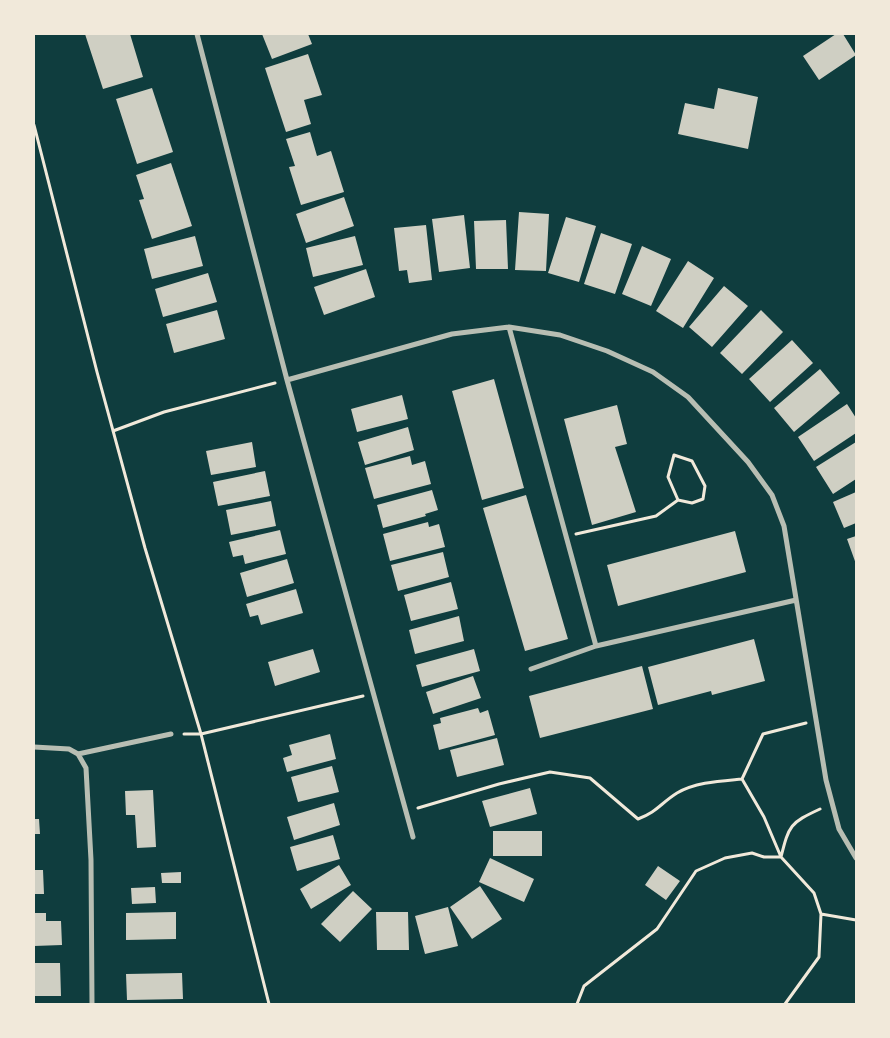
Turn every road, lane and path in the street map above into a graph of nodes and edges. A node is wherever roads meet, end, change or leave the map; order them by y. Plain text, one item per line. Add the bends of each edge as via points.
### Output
1 (197, 34) edge
2 (34, 125) edge
3 (509, 327) junction
4 (287, 380) junction
5 (113, 431) junction
6 (678, 500) junction
7 (566, 536) junction
8 (796, 600) junction
9 (596, 646) junction
10 (532, 669) dead end
11 (373, 694) junction
12 (816, 720) junction
13 (171, 734) joint
14 (201, 734) junction
15 (34, 747) edge
16 (78, 754) junction
17 (742, 779) junction
18 (832, 803) junction
19 (406, 812) junction
20 (413, 838) dead end
21 (781, 858) junction
22 (856, 858) edge
23 (821, 914) junction
24 (856, 920) edge
25 (92, 1004) edge
26 (269, 1004) edge
27 (577, 1004) edge
28 (785, 1004) edge

1 - 4 street
2 - 5 path
3 - 4 street via 452,334
3 - 7 street
3 - 8 street via 560,335 607,351 653,372 688,397 748,462 772,495 784,526
4 - 5 path via 164,412
4 - 11 street
5 - 14 path
6 - 6 path via 668,477 674,455 692,461 704,486 703,499 692,503
6 - 7 path via 656,516
7 - 9 street
8 - 9 street
8 - 12 street
9 - 10 street
11 - 14 path
11 - 19 street
12 - 17 path via 763,734
12 - 18 street
13 - 14 path
13 - 16 street
14 - 26 path
15 - 16 street via 70,749
16 - 25 street via 86,768 91,860
17 - 19 path via 707,783 678,793 652,814 638,819 590,778 550,772
17 - 21 path via 764,817
18 - 21 path via 802,817 788,829
18 - 22 street via 839,829
19 - 20 street
21 - 23 path via 814,893
21 - 27 path via 752,853 724,858 696,871 658,929 584,986
23 - 24 path
23 - 28 path via 820,957

